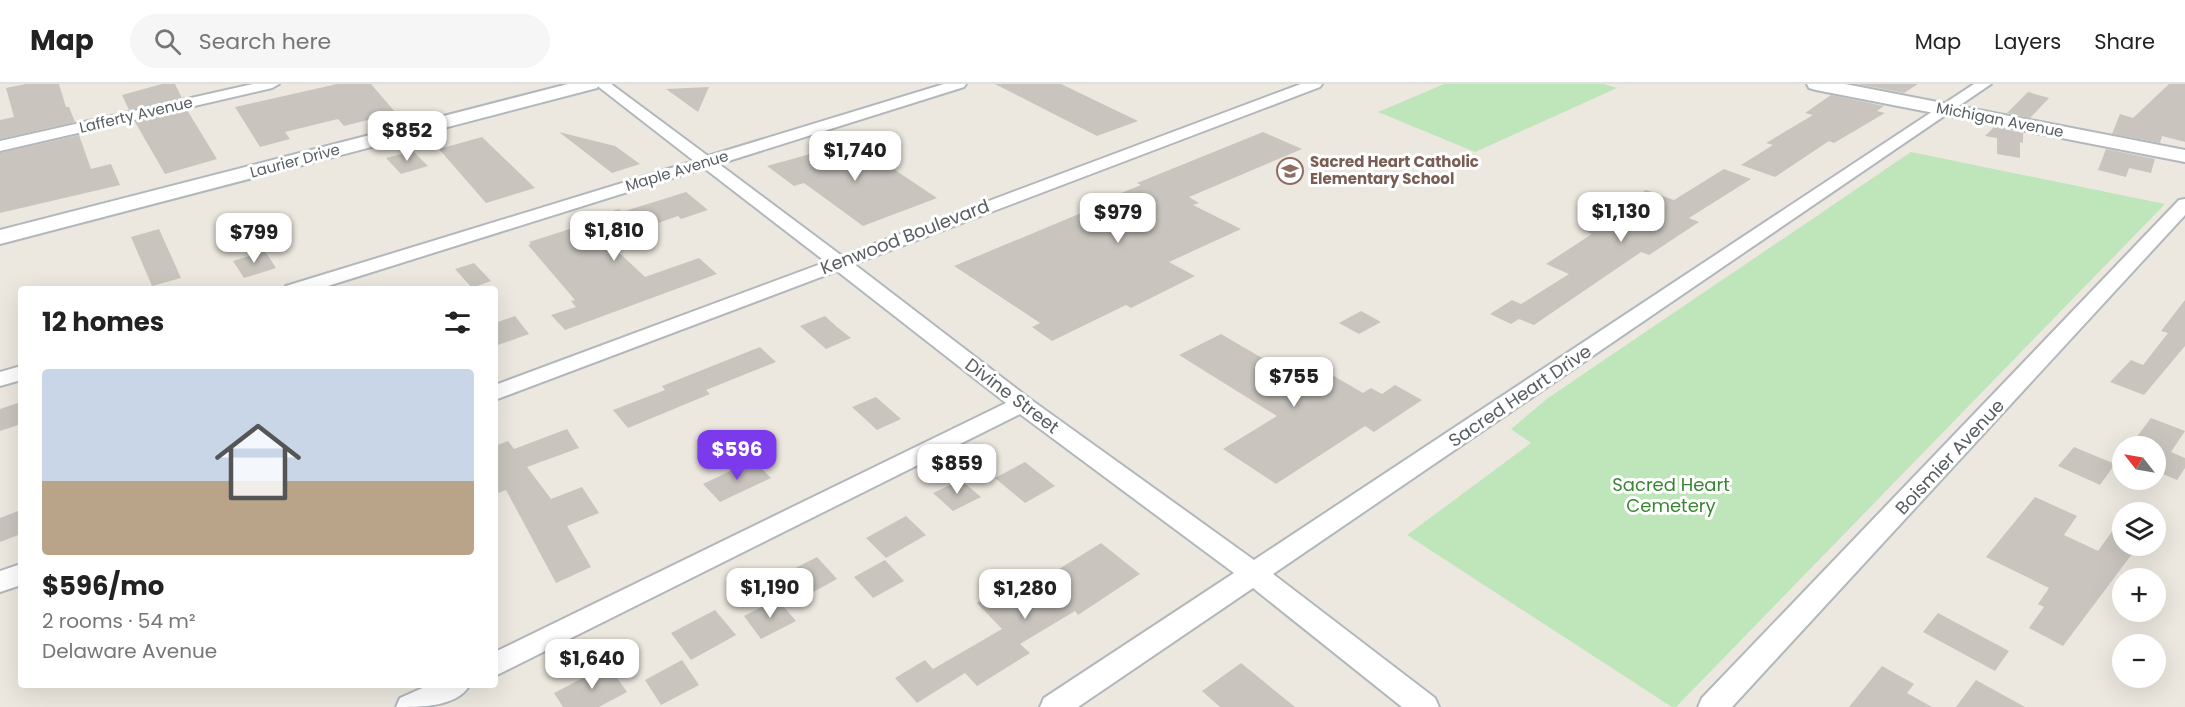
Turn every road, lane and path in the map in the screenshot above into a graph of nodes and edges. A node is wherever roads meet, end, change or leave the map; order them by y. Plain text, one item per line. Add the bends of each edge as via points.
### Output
1 (272, 84) edge
2 (590, 84) edge
3 (602, 84) edge
4 (959, 84) edge
5 (1315, 84) edge
6 (1816, 84) edge
7 (1984, 84) edge
8 (1946, 110) junction
9 (0, 146) edge
10 (2185, 156) edge
11 (706, 162) junction
12 (2185, 204) edge
13 (0, 237) edge
14 (837, 262) junction
15 (306, 286) edge
16 (18, 374) edge
17 (0, 379) edge
18 (498, 392) edge
19 (1022, 404) junction
20 (1254, 574) junction
21 (18, 575) edge
22 (0, 582) edge
23 (498, 664) edge
24 (450, 688) edge
25 (411, 707) edge
26 (1056, 707) edge
27 (1424, 707) edge
28 (1713, 707) edge

1 - 9 street, Lafferty Avenue
2 - 13 street, Laurier Drive
3 - 11 street, Divine Street
4 - 11 street, Maple Avenue
5 - 14 street, Kenwood Boulevard
6 - 8 street, Michigan Avenue
7 - 8 street, Sacred Heart Drive
8 - 10 street, Michigan Avenue
8 - 20 street, Sacred Heart Drive
11 - 14 street, Divine Street
11 - 15 street, Maple Avenue
12 - 28 street, Boismier Avenue
14 - 18 street, Kenwood Boulevard
14 - 19 street, Divine Street
16 - 17 street
19 - 20 street, Divine Street
19 - 23 street
20 - 26 street, Sacred Heart Drive
20 - 27 street, Divine Street
21 - 22 street
24 - 25 street

